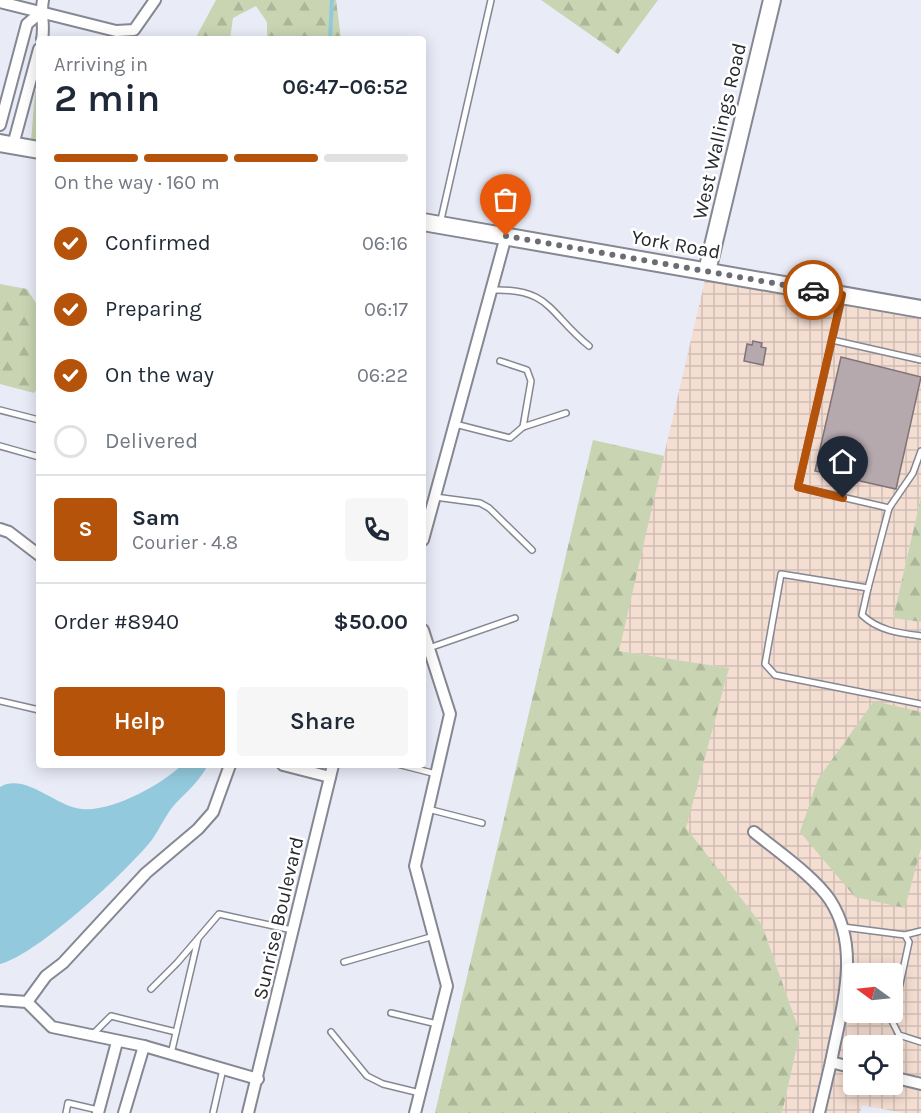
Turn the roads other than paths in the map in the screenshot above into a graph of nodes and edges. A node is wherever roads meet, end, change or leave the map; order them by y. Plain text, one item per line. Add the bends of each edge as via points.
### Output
1 (43, 0) edge
2 (155, 0) edge
3 (490, 0) edge
4 (772, 0) edge
5 (0, 2) edge
6 (40, 13) junction
7 (43, 36) edge
8 (36, 58) edge
9 (0, 125) edge
10 (7, 144) edge
11 (36, 149) edge
12 (431, 223) edge
13 (506, 236) junction
14 (707, 271) junction
15 (491, 290) junction
16 (842, 295) junction
17 (921, 309) edge
18 (832, 340) junction
19 (589, 346) dead end
20 (921, 360) edge
21 (500, 361) dead end
22 (0, 410) edge
23 (566, 413) dead end
24 (36, 419) edge
25 (455, 424) junction
26 (523, 427) junction
27 (0, 446) edge
28 (921, 451) edge
29 (36, 456) edge
30 (435, 497) junction
31 (889, 508) junction
32 (0, 529) edge
33 (426, 529) edge
34 (532, 550) dead end
35 (36, 553) edge
36 (868, 588) junction
37 (515, 618) dead end
38 (921, 636) edge
39 (426, 639) edge
40 (429, 648) junction
41 (0, 701) edge
42 (921, 704) edge
43 (36, 710) edge
44 (229, 768) edge
45 (302, 768) edge
46 (332, 768) edge
47 (413, 768) edge
48 (436, 774) junction
49 (330, 777) junction
50 (428, 809) junction
51 (482, 823) dead end
52 (754, 832) dead end
53 (842, 927) junction
54 (293, 930) junction
55 (921, 931) edge
56 (905, 935) junction
57 (434, 936) junction
58 (198, 938) junction
59 (344, 962) dead end
60 (151, 989) dead end
61 (0, 1000) edge
62 (27, 1002) junction
63 (391, 1013) dead end
64 (437, 1024) junction
65 (176, 1032) junction
66 (331, 1032) dead end
67 (91, 1036) junction
68 (117, 1042) junction
69 (921, 1042) edge
70 (144, 1046) junction
71 (171, 1054) junction
72 (831, 1062) junction
73 (843, 1065) edge
74 (224, 1070) junction
75 (258, 1079) junction
76 (903, 1080) edge
77 (921, 1084) edge
78 (420, 1093) junction
79 (98, 1112) edge
80 (66, 1113) edge
81 (124, 1113) edge
82 (213, 1113) edge
83 (248, 1113) edge
84 (415, 1113) edge
85 (819, 1113) edge

1 - 6 street
2 - 6 street via 134,30 116,32
3 - 12 lane
4 - 14 street, West Wallings Road
5 - 6 street
6 - 7 street
6 - 9 street via 27,24
8 - 10 street
10 - 11 street
12 - 13 street, York Road
13 - 14 street, York Road
13 - 15 street
14 - 16 street, York Road
15 - 19 lane via 515,289 535,294
15 - 25 street
16 - 17 street, York Road
16 - 18 lane
18 - 20 lane
18 - 31 lane via 798,487
21 - 26 lane via 527,370 531,381
22 - 24 lane
23 - 26 lane
25 - 26 lane via 510,438
25 - 30 street
27 - 29 lane
28 - 31 lane via 913,473
30 - 33 street
30 - 34 lane via 480,503
31 - 36 lane
32 - 35 street
36 - 38 lane via 862,615 867,620 890,632
36 - 42 lane via 781,574 765,664 775,675
37 - 40 lane
39 - 40 street
40 - 48 street via 450,714
41 - 43 lane
44 - 62 street via 213,812 146,873 63,963 46,976
45 - 49 street
46 - 49 street, Sunrise Boulevard
47 - 48 lane
48 - 50 street
49 - 54 street, Sunrise Boulevard
50 - 51 lane
50 - 57 street via 415,866
52 - 53 street via 830,899
53 - 56 lane
53 - 72 street via 847,937 848,975
54 - 58 lane via 219,914
54 - 75 street, Sunrise Boulevard
55 - 56 lane
56 - 69 lane via 909,942 891,1021 899,1035
57 - 59 lane
57 - 64 street via 447,986
58 - 60 lane
58 - 65 lane
61 - 62 street
62 - 67 street via 52,1027
63 - 64 lane
64 - 78 street
65 - 67 lane via 111,1016
65 - 71 lane
66 - 78 lane via 367,1076
67 - 68 street
68 - 70 street
68 - 79 street
70 - 71 street
70 - 81 street
71 - 74 street
72 - 73 street
72 - 85 street
74 - 75 street
74 - 82 lane
75 - 83 street, Sunrise Boulevard
76 - 77 street
78 - 84 street
79 - 80 lane via 68,1103

